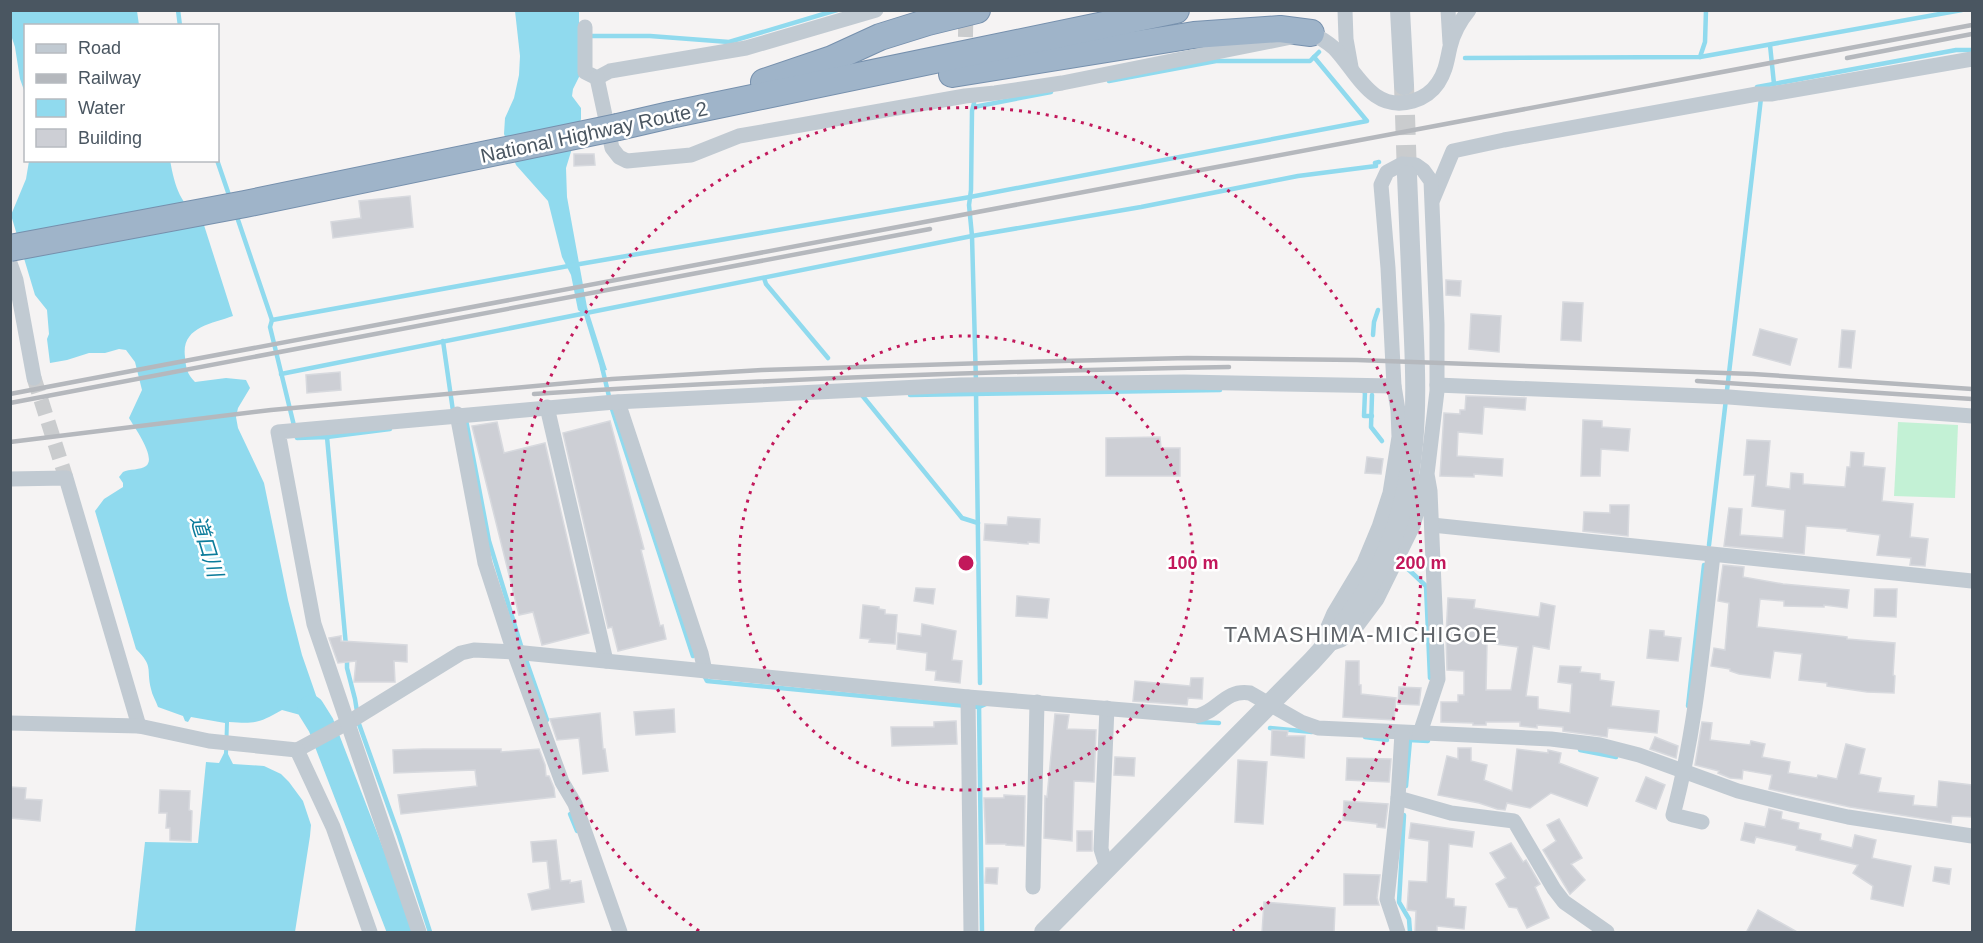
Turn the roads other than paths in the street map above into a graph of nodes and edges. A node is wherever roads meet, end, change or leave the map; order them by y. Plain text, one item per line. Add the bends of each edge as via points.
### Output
1 (876, 10) edge
2 (977, 10) edge
3 (1176, 10) edge
4 (1346, 10) edge
5 (1400, 10) edge
6 (1448, 10) edge
7 (1469, 10) edge
8 (1311, 33) junction
9 (585, 34) dead end
10 (1450, 46) junction
11 (1972, 59) edge
12 (1352, 70) junction
13 (597, 78) junction
14 (1404, 85) tunnel mouth
15 (784, 92) junction
16 (670, 115) junction
17 (1407, 176) tunnel mouth
18 (1433, 199) junction
19 (10, 248) edge
20 (10, 263) edge
21 (34, 378) tunnel mouth
22 (1437, 385) junction
23 (1394, 386) junction
24 (616, 405) junction
25 (548, 411) junction
26 (1972, 416) edge
27 (458, 419) junction
28 (1427, 474) junction
29 (10, 479) edge
30 (1432, 525) junction
31 (1713, 555) junction
32 (1972, 581) edge
33 (1327, 645) junction
34 (520, 653) junction
35 (606, 661) junction
36 (705, 671) junction
37 (968, 704) junction
38 (1270, 704) junction
39 (1037, 706) junction
40 (1107, 713) junction
41 (355, 718) junction
42 (10, 723) edge
43 (139, 726) junction
44 (1402, 733) junction
45 (1420, 733) junction
46 (303, 747) junction
47 (1685, 771) junction
48 (1398, 798) junction
49 (1702, 822) dead end
50 (1972, 836) edge
51 (1107, 868) junction
52 (1033, 887) dead end
53 (370, 933) edge
54 (419, 933) edge
55 (620, 933) edge
56 (971, 933) edge
57 (1044, 933) edge
58 (1398, 933) edge
59 (1607, 933) edge

1 - 13 street via 746,48 610,71
2 - 16 highway via 880,37 832,59
3 - 15 highway, National Highway Route 2
4 - 12 street
5 - 14 street
6 - 10 street
7 - 10 street
8 - 12 street via 1333,47
8 - 13 street via 1062,83 996,93 965,88 739,136 691,155 627,161 612,148
8 - 15 highway via 1280,29 1194,35 832,95
9 - 13 street via 585,72
10 - 12 street via 1440,81 1428,94 1410,102 1395,103 1377,97
11 - 18 street via 1453,152
15 - 16 highway, National Highway Route 2
16 - 19 highway, National Highway Route 2, bridge via 246,204
17 - 33 street via 1416,378 1408,484 1382,563
18 - 22 street
18 - 23 street via 1428,176 1416,165 1396,165 1384,176 1381,193
20 - 21 street
22 - 26 street via 1726,397
22 - 28 street
23 - 24 street via 1184,382 960,385
23 - 33 street via 1399,437 1390,493 1364,563 1328,627
24 - 25 street
24 - 36 street
25 - 27 street
25 - 35 street
27 - 34 street via 485,562
27 - 41 street via 278,432 314,624
28 - 30 street
28 - 33 street via 1413,526 1377,599 1353,631
29 - 43 street via 66,478
30 - 31 street
30 - 45 street via 1438,679
31 - 32 street
31 - 47 street
33 - 38 street
34 - 35 street
34 - 41 street via 461,652
34 - 55 street via 562,782 575,804
35 - 36 street
36 - 37 street
37 - 39 street
37 - 56 street
38 - 40 street via 1243,692 1226,697 1201,716
38 - 44 street via 1318,728
38 - 51 street
39 - 40 street
39 - 52 street
40 - 51 street via 1101,849
41 - 46 street
41 - 54 street
42 - 43 street
43 - 46 street via 209,741
44 - 45 street
44 - 48 street
45 - 47 street via 1600,745
46 - 53 street
47 - 49 street via 1673,815
47 - 50 street via 1738,791 1794,805
48 - 58 street via 1387,898
48 - 59 street via 1451,813 1514,821 1564,902
51 - 57 street

